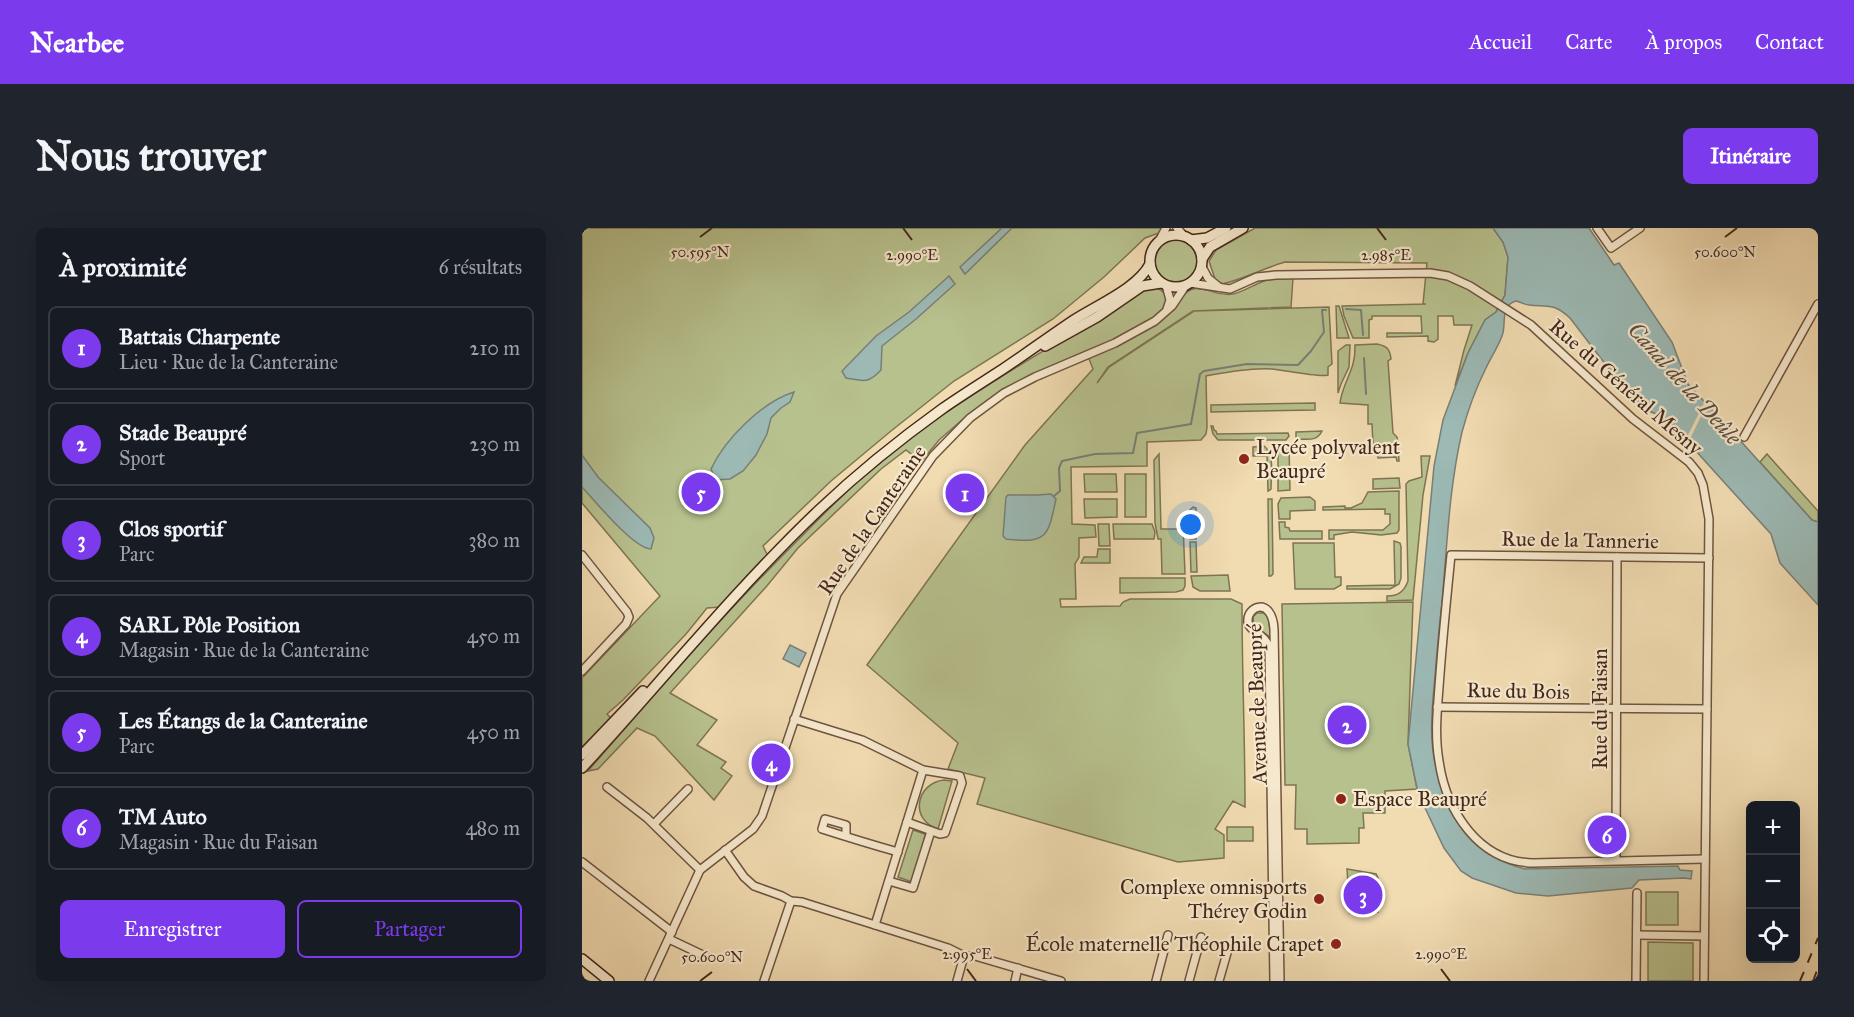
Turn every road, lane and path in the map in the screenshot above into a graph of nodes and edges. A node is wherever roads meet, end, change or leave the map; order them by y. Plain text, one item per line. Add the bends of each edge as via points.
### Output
1 (1166, 228) edge
2 (1177, 228) edge
3 (1226, 228) edge
4 (1243, 228) edge
5 (1597, 228) edge
6 (1640, 228) edge
7 (1188, 239) junction
8 (1159, 241) junction
9 (1202, 262) junction
10 (1150, 264) junction
11 (1163, 284) junction
12 (1188, 284) junction
13 (1221, 289) junction
14 (1818, 304) edge
15 (1165, 314) junction
16 (1001, 370) junction
17 (1744, 437) dead end
18 (582, 555) edge
19 (1617, 557) junction
20 (1708, 558) junction
21 (698, 637) junction
22 (582, 671) edge
23 (1437, 707) junction
24 (1616, 709) junction
25 (1707, 709) junction
26 (794, 719) junction
27 (582, 755) edge
28 (582, 768) edge
29 (923, 770) junction
30 (607, 787) dead end
31 (688, 789) dead end
32 (907, 822) junction
33 (654, 824) junction
34 (931, 831) junction
35 (846, 836) dead end
36 (726, 850) junction
37 (898, 852) junction
38 (1705, 859) junction
39 (1616, 861) junction
40 (582, 862) edge
41 (700, 870) junction
42 (889, 880) junction
43 (1637, 893) dead end
44 (791, 901) junction
45 (875, 925) junction
46 (1168, 935) dead end
47 (1637, 935) junction
48 (670, 936) junction
49 (1704, 936) junction
50 (1200, 937) dead end
51 (1229, 946) dead end
52 (964, 956) junction
53 (709, 958) dead end
54 (582, 959) edge
55 (1018, 969) junction
56 (609, 981) edge
57 (649, 981) edge
58 (764, 981) edge
59 (957, 981) edge
60 (1015, 981) edge
61 (1061, 981) edge
62 (1156, 981) edge
63 (1189, 981) edge
64 (1219, 981) edge
65 (1274, 981) edge
66 (1280, 981) edge
67 (1636, 981) edge
68 (1704, 981) edge

1 - 8 street
2 - 7 street
3 - 7 main road via 1207,238
4 - 9 main road via 1210,247
5 - 6 street via 1611,249
7 - 8 main road via 1170,236
7 - 9 main road via 1199,249
8 - 10 main road via 1151,253
9 - 12 main road
9 - 13 street via 1211,281
10 - 11 main road
10 - 16 main road via 1133,284
11 - 12 main road
11 - 15 street via 1170,300
11 - 16 main road via 1142,286 1084,325
12 - 13 street, Rue du Général Mesny
12 - 15 street, Rue de la Canteraine
13 - 20 street, Rue du Général Mesny via 1268,275 1424,273 1453,278 1531,325 1633,419 1694,468 1707,504
14 - 17 street
15 - 26 street, Rue de la Canteraine via 1115,343 1012,388 978,411 942,446 837,594
16 - 21 main road via 928,419 849,482
18 - 22 street via 629,617
19 - 20 street, Rue de la Tannerie
19 - 23 street, Rue de la Tannerie via 1451,555
19 - 24 street, Rue du Faisan
20 - 25 street, Rue du Général Mesny
21 - 27 main road
21 - 28 main road
23 - 24 street, Rue du Bois
23 - 39 street via 1437,750 1442,777 1458,817 1474,839 1518,862
24 - 25 street, Rue du Bois
24 - 39 street, Rue du Faisan
25 - 38 street, Rue du Général Mesny
26 - 29 street via 861,740
26 - 36 street, Rue de la Canteraine via 762,816 753,829
29 - 32 street
29 - 34 street via 958,775 962,781 946,832
30 - 33 street
31 - 33 street
32 - 34 street
32 - 37 street
33 - 41 street
34 - 42 street via 913,888
35 - 37 street
36 - 41 street, Rue de la Canteraine
36 - 44 street via 752,884
37 - 42 street
38 - 39 street
38 - 49 street, Rue du Général Mesny
40 - 48 street
41 - 48 street
42 - 45 street
43 - 47 street
44 - 45 street
44 - 58 street
45 - 52 street
46 - 62 street
47 - 49 street
47 - 67 street
48 - 53 street
48 - 57 street
49 - 68 street, Rue du Général Mesny
50 - 63 street
51 - 64 street
52 - 55 street
52 - 59 street
54 - 56 main road
55 - 60 street
55 - 61 street
65 - 66 street, Avenue de Beaupré via 1269,648 1248,621 1252,611 1261,607 1271,614 1274,634

